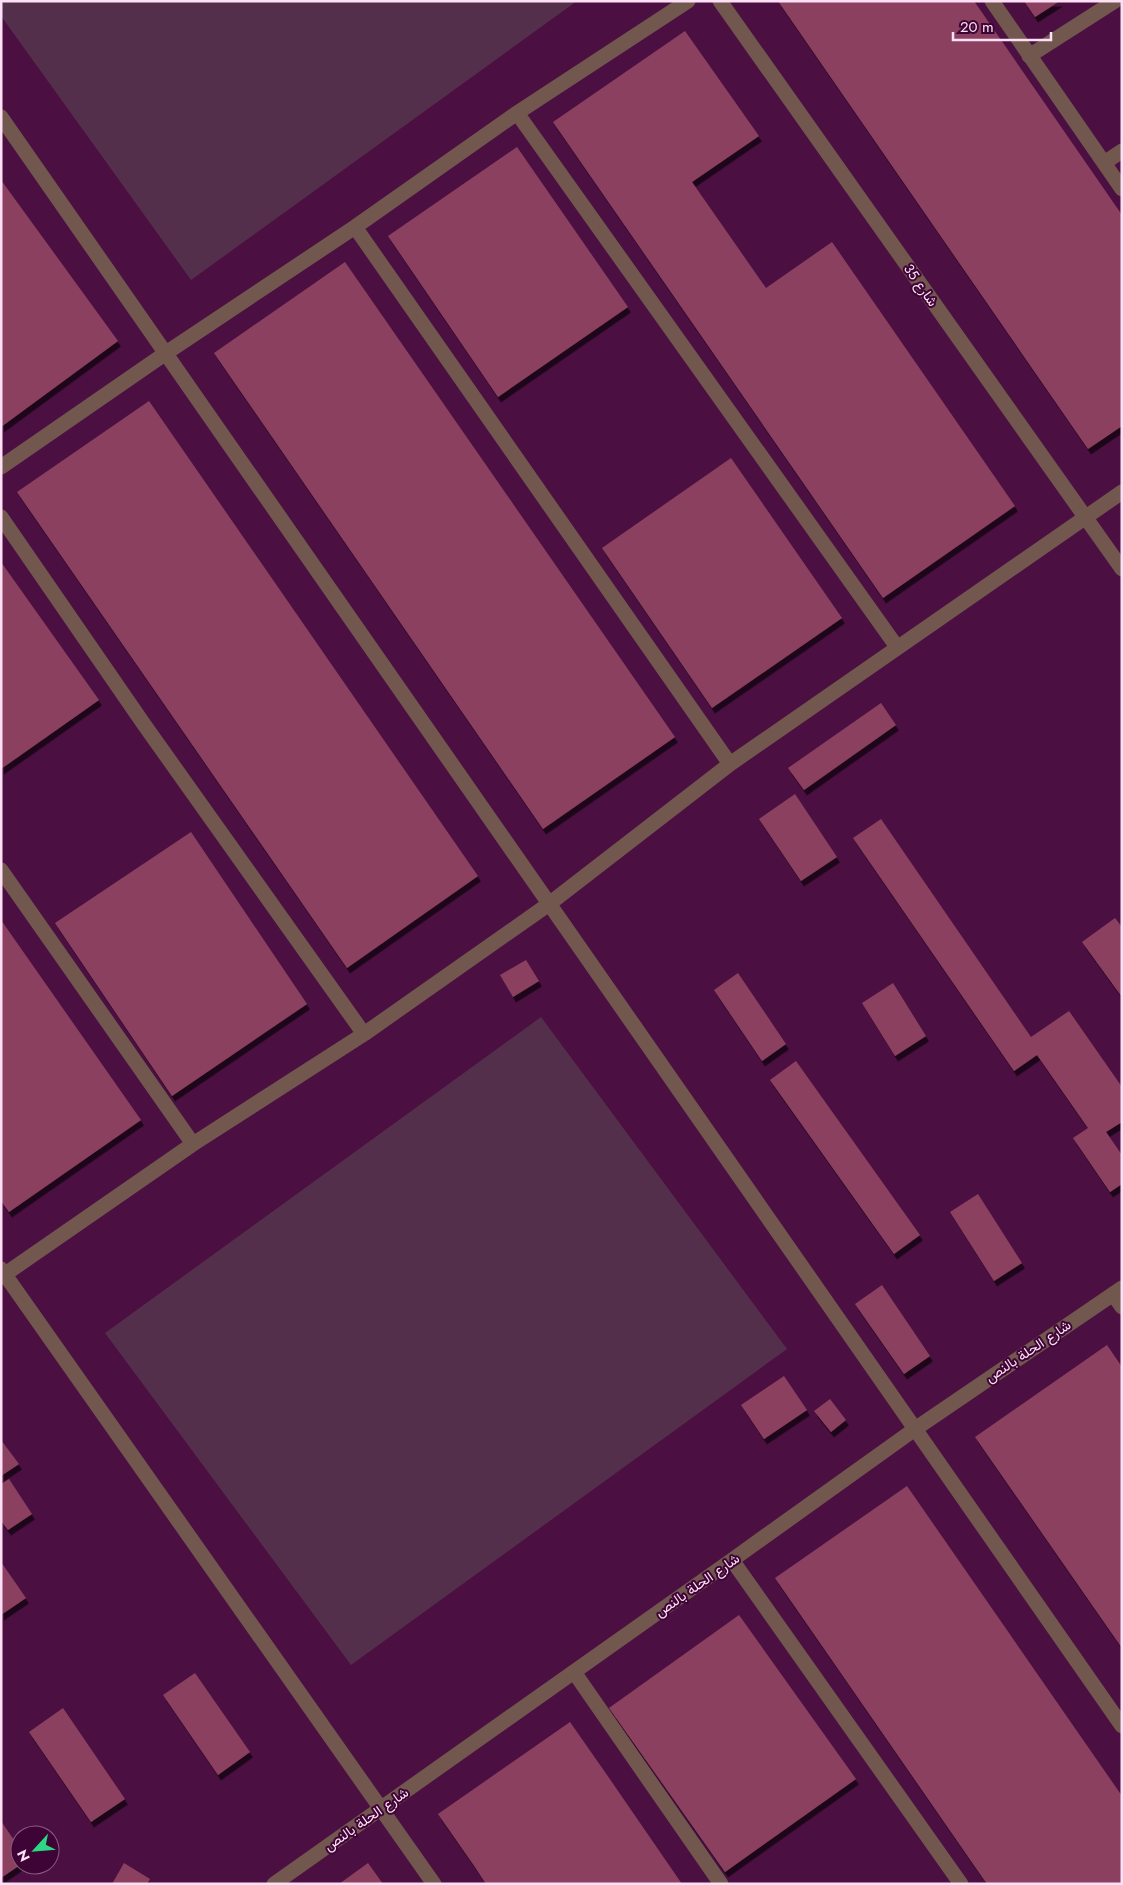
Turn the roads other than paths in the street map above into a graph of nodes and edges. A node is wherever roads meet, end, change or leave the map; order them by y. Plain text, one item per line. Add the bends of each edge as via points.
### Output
1 (688, 1) edge
2 (720, 1) edge
3 (992, 1) edge
4 (1115, 1) edge
5 (1029, 56) junction
6 (517, 112) junction
7 (1, 117) edge
8 (1122, 151) edge
9 (1104, 164) junction
10 (1122, 189) edge
11 (355, 227) junction
12 (166, 353) junction
13 (1, 467) edge
14 (1122, 492) edge
15 (1, 517) edge
16 (1086, 518) junction
17 (1122, 569) edge
18 (897, 647) junction
19 (730, 764) junction
20 (1, 870) edge
21 (549, 904) junction
22 (364, 1034) junction
23 (193, 1144) junction
24 (3, 1273) edge
25 (1117, 1291) edge
26 (1122, 1307) edge
27 (915, 1429) junction
28 (732, 1560) junction
29 (574, 1672) junction
30 (1122, 1726) edge
31 (380, 1809) junction
32 (274, 1884) edge
33 (434, 1884) edge
34 (721, 1884) edge
35 (961, 1884) edge

1 - 6 street
2 - 16 street, شارع 35
3 - 5 street
4 - 5 street
5 - 9 street
6 - 11 street
6 - 18 street
7 - 12 street
8 - 9 street
9 - 10 street
11 - 12 street
11 - 19 street
12 - 13 street
12 - 21 street
14 - 16 street
15 - 22 street
16 - 17 street, شارع 35
16 - 18 street
18 - 19 street
19 - 21 street
20 - 23 street
21 - 22 street
21 - 27 street
22 - 23 street
23 - 24 street
24 - 31 street
25 - 26 street
25 - 27 street, شارع الحلة بالنص
27 - 28 street, شارع الحلة بالنص
27 - 30 street
28 - 29 street, شارع الحلة بالنص
28 - 35 street
29 - 31 street, شارع الحلة بالنص
29 - 34 street
31 - 32 street, شارع الحلة بالنص
31 - 33 street

